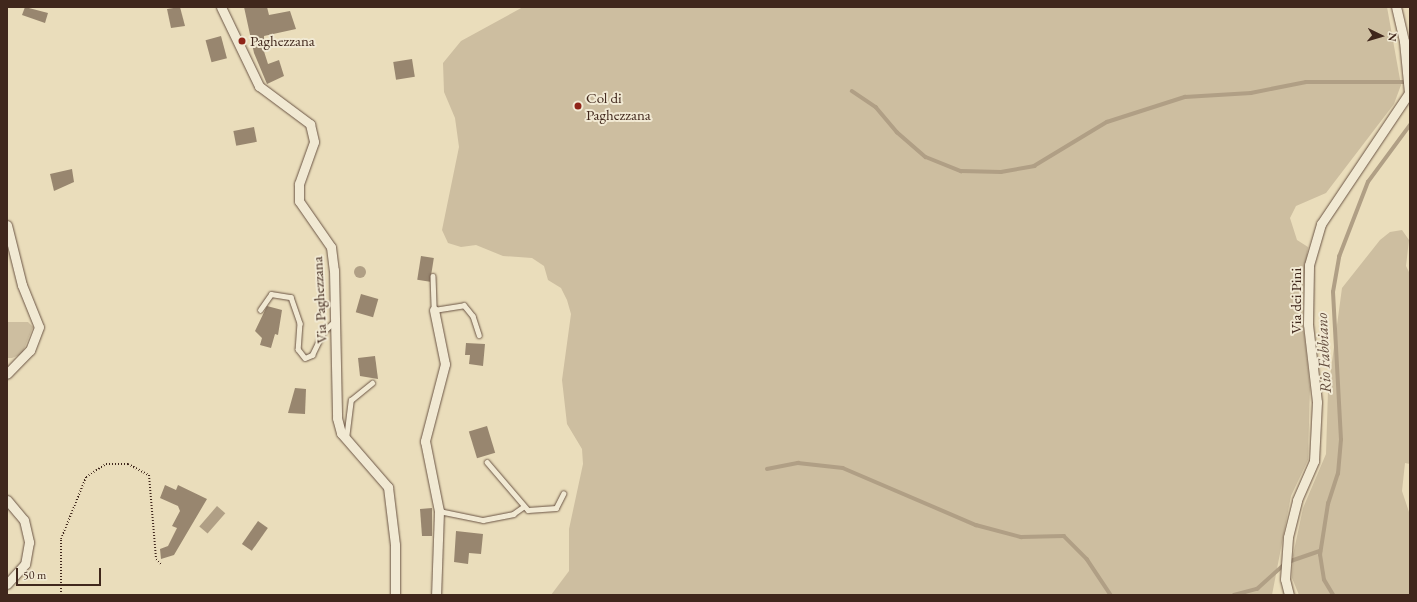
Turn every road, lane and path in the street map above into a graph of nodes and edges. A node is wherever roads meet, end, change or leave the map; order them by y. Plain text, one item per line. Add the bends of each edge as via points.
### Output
1 (221, 7) edge
2 (1396, 7) edge
3 (7, 225) edge
4 (433, 276) dead end
5 (260, 310) dead end
6 (434, 310) junction
7 (335, 321) junction
8 (479, 336) dead end
9 (7, 374) edge
10 (372, 383) dead end
11 (346, 439) junction
12 (487, 462) dead end
13 (563, 494) dead end
14 (7, 500) edge
15 (523, 507) junction
16 (439, 511) junction
17 (161, 564) dead end
18 (7, 584) edge
19 (61, 595) edge
20 (395, 595) edge
21 (436, 595) edge
22 (1289, 595) edge

1 - 7 street, Via Paghezzana via 259,86 310,124 314,142 299,184 299,201 331,247
2 - 22 street, Via dei Pini via 1404,41 1409,93 1321,224 1309,265 1308,324 1317,402 1314,461 1297,500 1288,537 1284,579
3 - 9 street via 22,286 39,327 30,350
4 - 6 lane
5 - 7 lane via 271,294 291,297 300,323 298,349 305,358 312,355 323,332
6 - 8 lane via 464,305 473,316
6 - 16 street via 445,364 425,450
7 - 11 street, Via Paghezzana via 337,418
10 - 11 lane via 351,400
11 - 20 street, Via Paghezzana via 388,487 395,545
12 - 15 lane
13 - 15 lane via 560,504 548,511
14 - 18 street via 24,520 29,547 25,564
15 - 16 lane via 513,514 483,520
16 - 21 street
17 - 19 path via 156,559 150,475 142,469 120,462 106,464 86,477 61,539

